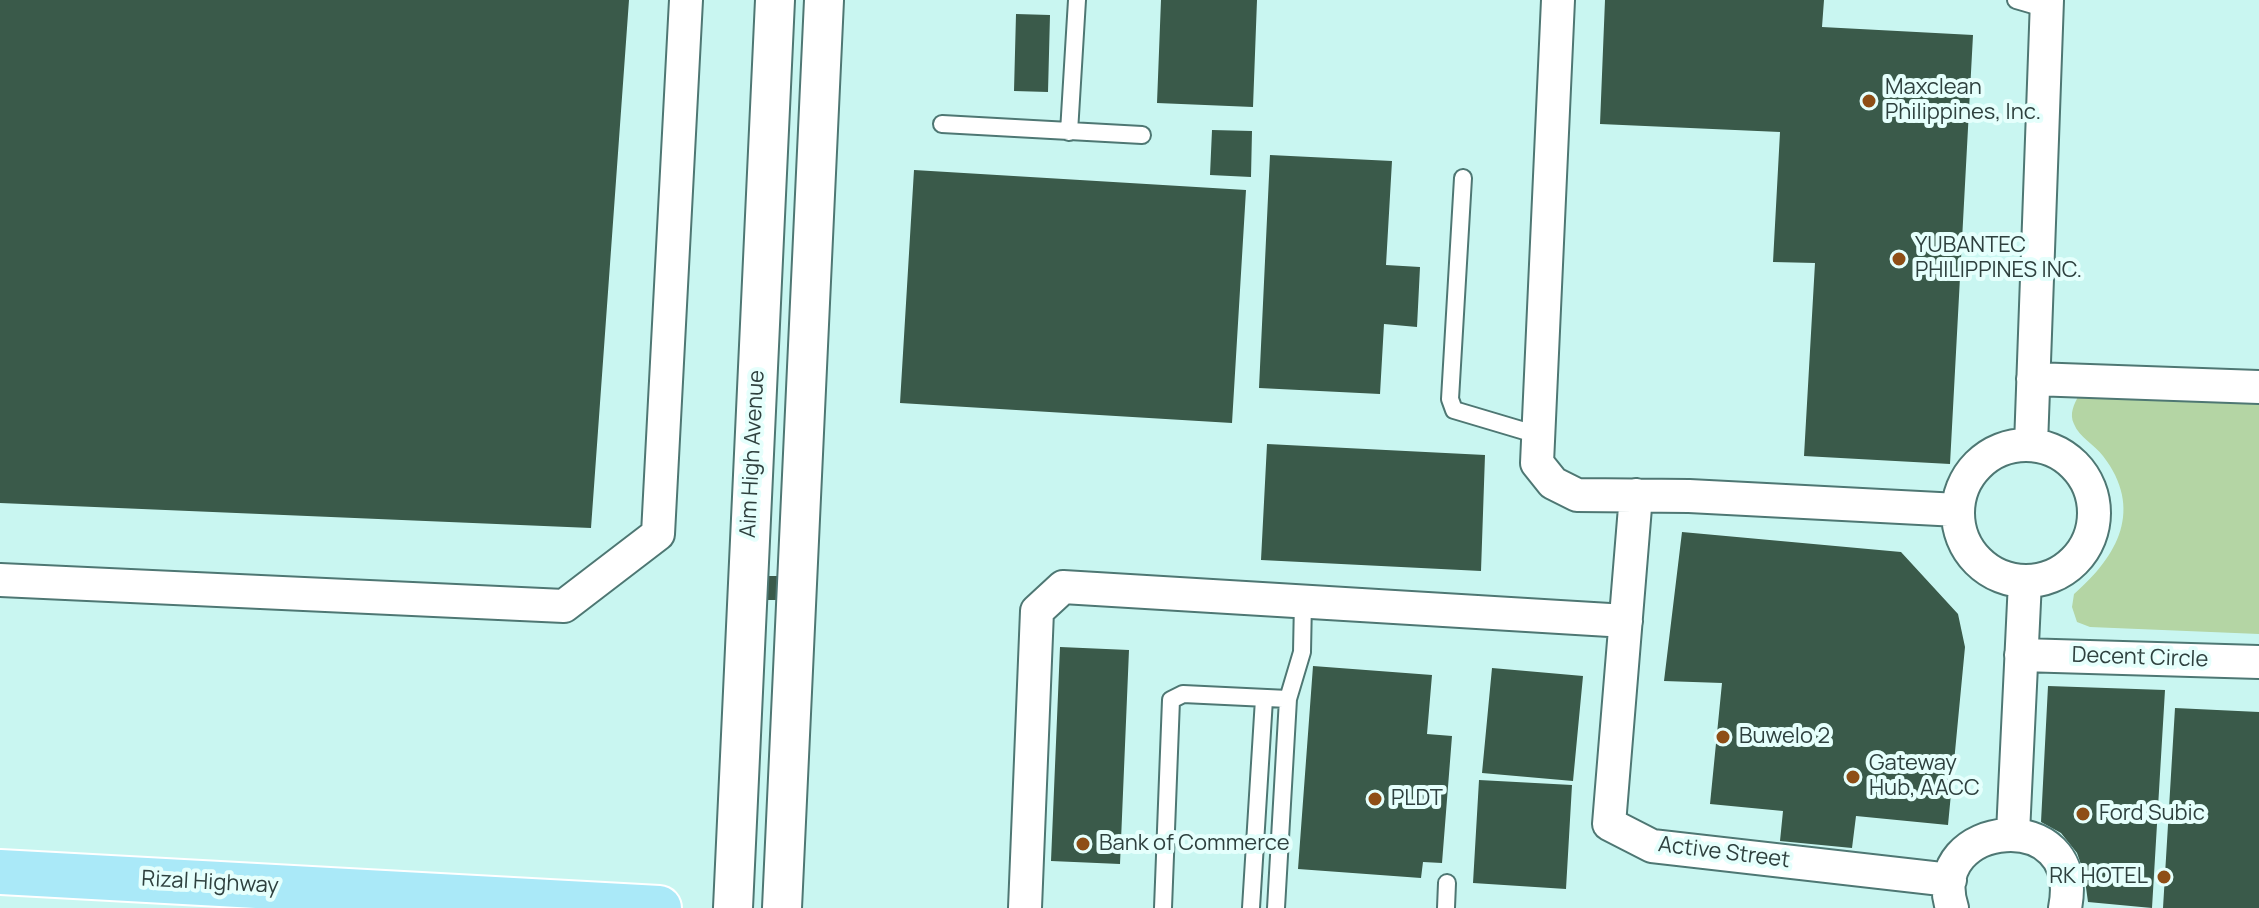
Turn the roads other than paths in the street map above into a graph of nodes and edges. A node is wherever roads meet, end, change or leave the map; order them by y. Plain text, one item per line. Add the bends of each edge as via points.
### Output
1 (686, 0) edge
2 (775, 0) edge
3 (824, 0) edge
4 (1077, 0) edge
5 (1558, 0) edge
6 (2016, 0) edge
7 (2047, 4) edge
8 (942, 124) dead end
9 (1069, 132) junction
10 (1142, 135) dead end
11 (1463, 178) dead end
12 (2033, 379) junction
13 (2259, 387) edge
14 (1538, 435) junction
15 (2031, 445) junction
16 (1636, 495) junction
17 (1958, 510) junction
18 (0, 580) edge
19 (2025, 581) junction
20 (1303, 601) junction
21 (1626, 621) junction
22 (2021, 655) junction
23 (2259, 662) edge
24 (1264, 699) junction
25 (1288, 699) junction
26 (2013, 833) junction
27 (0, 872) edge
28 (1447, 883) dead end
29 (1951, 894) edge
30 (659, 908) edge
31 (733, 908) edge
32 (782, 908) edge
33 (1025, 908) edge
34 (1163, 908) edge
35 (1251, 908) edge
36 (1276, 908) edge
37 (1446, 908) edge
38 (2067, 908) edge

1 - 18 street via 658,534 564,606
2 - 31 street, Aim High Avenue
3 - 32 street
4 - 9 lane
5 - 14 street
6 - 7 lane
7 - 12 street
8 - 9 lane
9 - 10 lane
11 - 14 lane via 1450,399 1454,410
12 - 13 street
12 - 15 street
14 - 16 street via 1537,463 1553,483 1577,495
15 - 17 street via 2010,447 1981,463 1962,489
15 - 19 street via 2073,463 2087,482 2094,516 2084,549 2069,566
16 - 17 street
16 - 21 street
17 - 19 street via 1965,542 1984,567
19 - 22 street
20 - 21 street
20 - 25 lane via 1302,652
20 - 33 street via 1063,587 1037,611
21 - 29 street, Active Street via 1609,824 1652,846
22 - 23 street, Decent Circle
22 - 26 street
24 - 25 lane
24 - 34 lane via 1183,694 1171,700
24 - 35 lane
25 - 36 lane
26 - 29 street via 1973,844 1958,860
26 - 38 street via 2037,841 2057,858 2068,890
27 - 30 main road, Rizal Highway
28 - 37 lane

